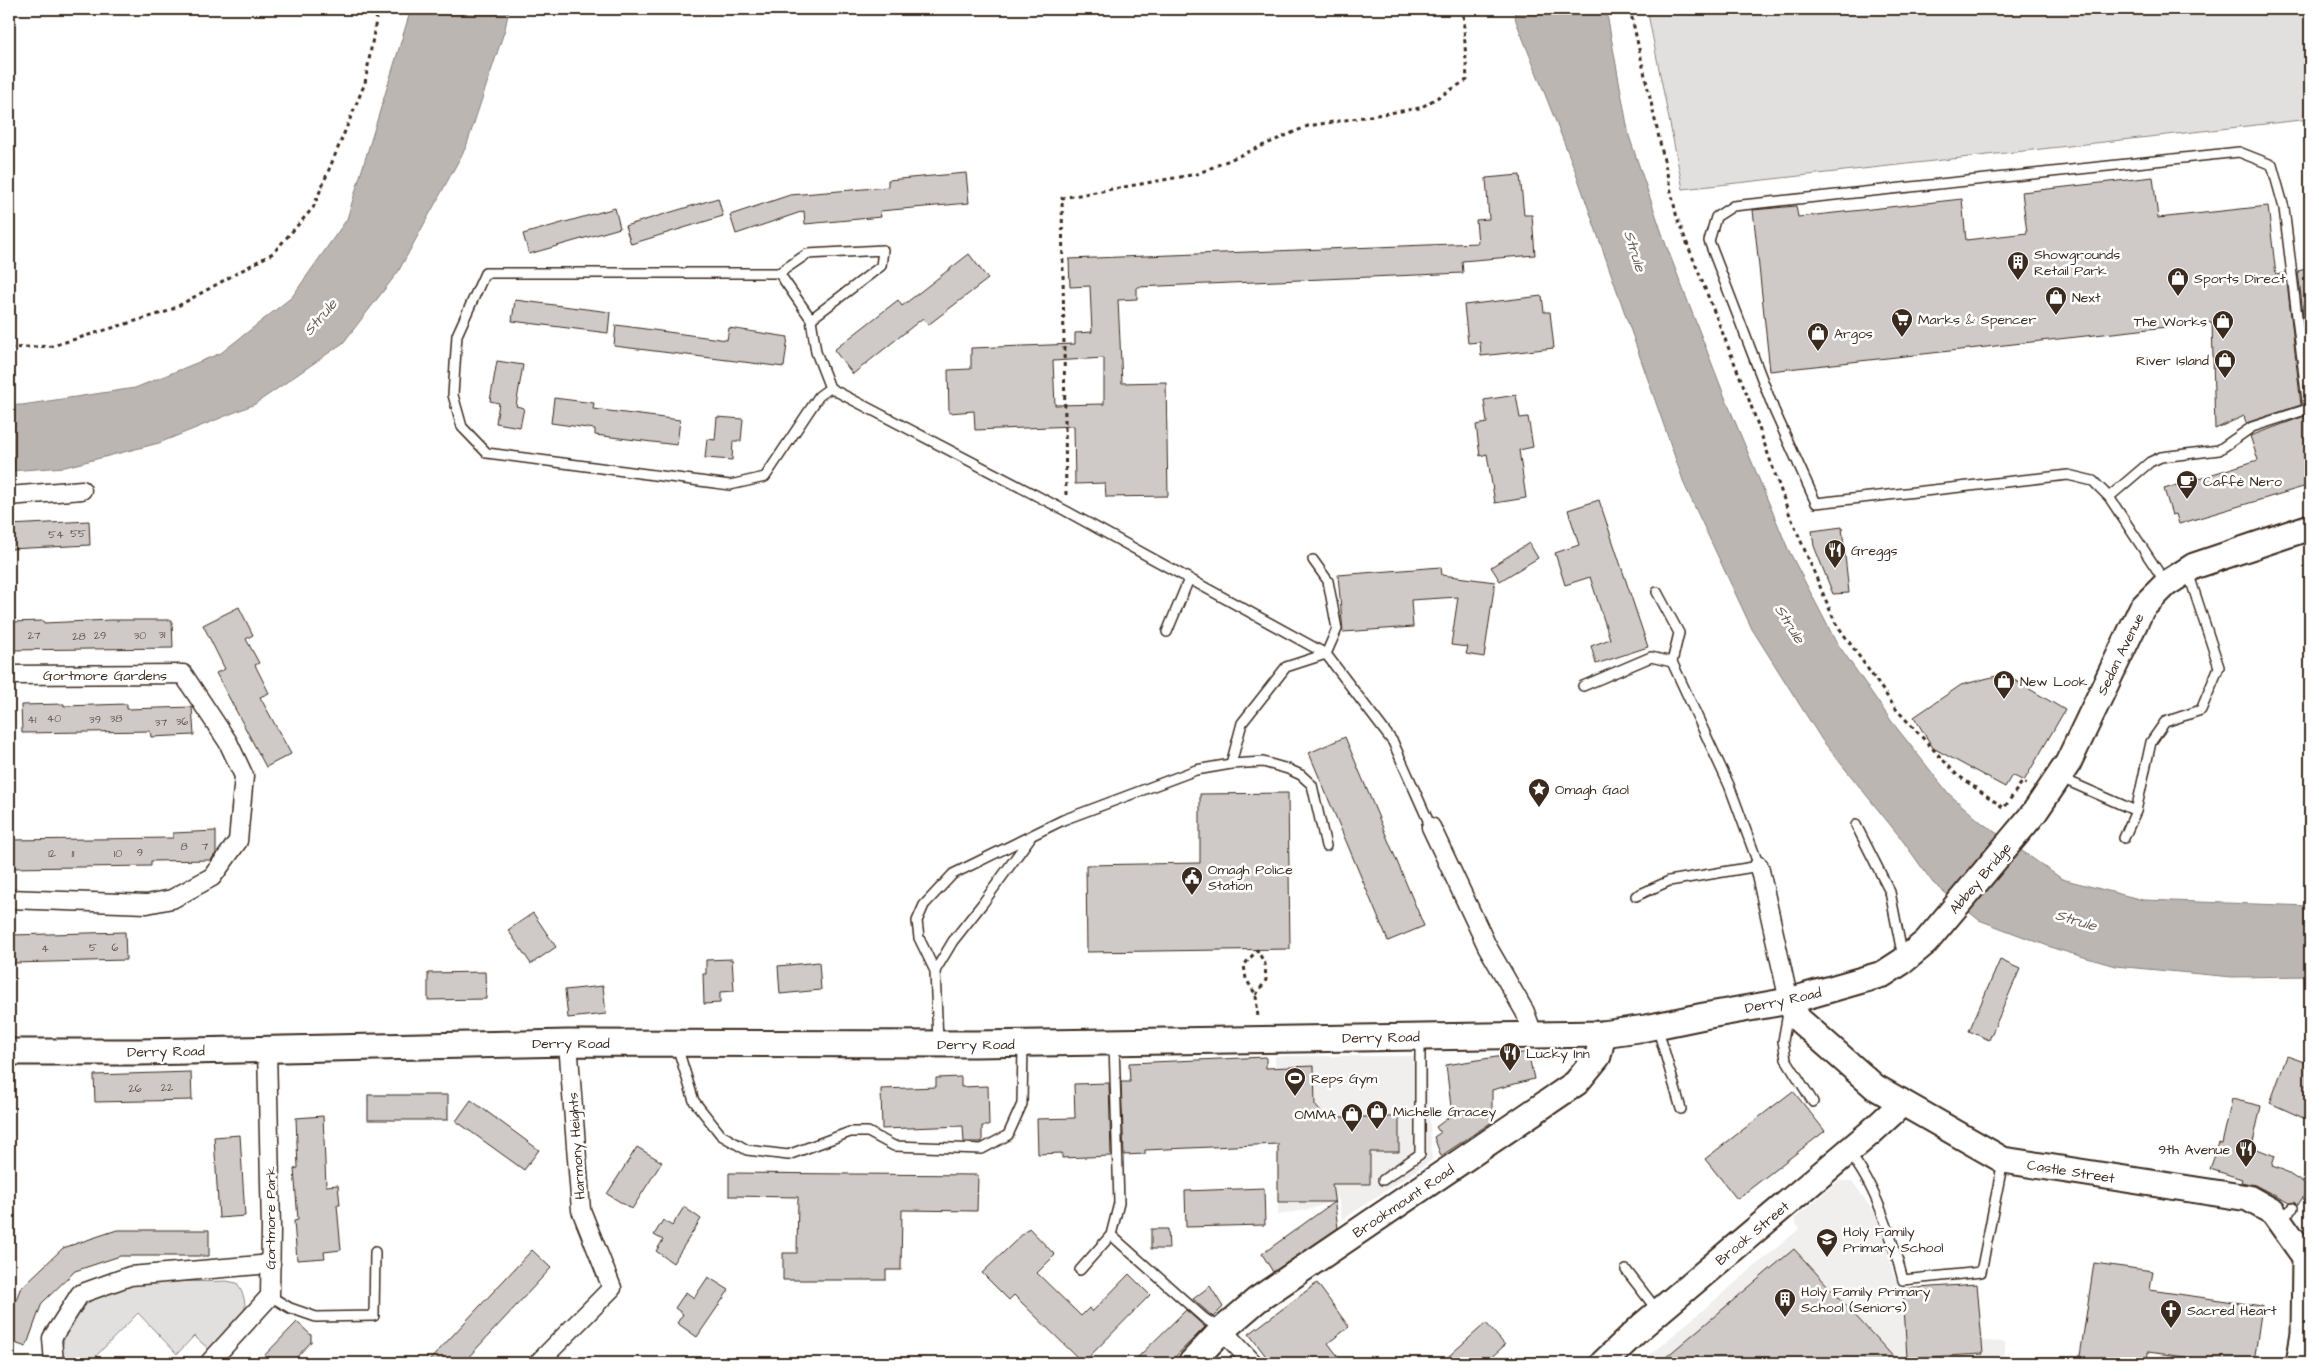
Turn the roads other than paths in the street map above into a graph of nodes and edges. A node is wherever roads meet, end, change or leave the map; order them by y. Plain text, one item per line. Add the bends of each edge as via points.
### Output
1 (778, 274) junction
2 (811, 318) junction
3 (830, 388) junction
4 (82, 490) dead end
5 (9, 496) edge
6 (2109, 496) junction
7 (2310, 527) edge
8 (1313, 560) dead end
9 (2188, 571) junction
10 (1189, 579) junction
11 (2166, 584) junction
12 (1657, 592) dead end
13 (1167, 632) dead end
14 (1326, 654) junction
15 (1672, 662) junction
16 (9, 676) edge
17 (1583, 686) dead end
18 (1232, 764) junction
19 (2058, 777) junction
20 (2136, 811) junction
21 (2034, 813) joint
22 (1856, 824) dead end
23 (1431, 828) joint
24 (1030, 837) junction
25 (2124, 838) dead end
26 (1326, 846) dead end
27 (998, 853) junction
28 (1014, 860) junction
29 (1759, 866) junction
30 (1636, 896) dead end
31 (9, 900) edge
32 (1926, 942) joint
33 (1903, 961) junction
34 (935, 971) junction
35 (1789, 1001) junction
36 (1657, 1026) junction
37 (1533, 1034) junction
38 (1603, 1034) junction
39 (1420, 1036) junction
40 (1113, 1041) junction
41 (568, 1043) junction
42 (676, 1043) junction
43 (1023, 1043) junction
44 (938, 1044) junction
45 (267, 1049) junction
46 (9, 1052) edge
47 (1900, 1100) junction
48 (1813, 1102) dead end
49 (1681, 1109) dead end
50 (1848, 1152) junction
51 (2003, 1160) junction
52 (1383, 1180) dead end
53 (1111, 1235) junction
54 (375, 1252) dead end
55 (271, 1264) junction
56 (1080, 1270) dead end
57 (1626, 1270) dead end
58 (270, 1296) junction
59 (1659, 1312) junction
60 (1222, 1330) junction
61 (2307, 1331) edge
62 (54, 1363) edge
63 (209, 1363) edge
64 (538, 1363) edge
65 (1192, 1363) edge
66 (1253, 1363) edge
67 (1603, 1363) edge
68 (2299, 1363) edge

1 - 2 lane
1 - 2 lane via 807,254 883,250 881,266
1 - 3 lane via 485,273 457,336 453,395 462,427 487,453 730,485 765,477 819,396
2 - 3 lane via 816,352
3 - 10 lane via 1066,510
4 - 5 street
6 - 6 lane via 2150,462 2161,457 2219,450 2252,427 2308,409 2284,208 2272,165 2239,152 1733,206 1716,217 1709,240 1774,410 1816,503 2057,475 2093,481
6 - 11 lane
7 - 9 main road, Sedan Avenue via 2194,566
8 - 14 lane via 1328,581 1337,629
9 - 11 main road, Sedan Avenue
9 - 20 lane via 2219,667 2201,710 2165,722 2151,742
10 - 13 lane
10 - 14 lane
11 - 19 main road, Sedan Avenue via 2142,608 2068,763
12 - 15 lane via 1678,633
14 - 18 lane via 1286,667 1242,722
14 - 23 lane via 1394,742
15 - 17 lane via 1651,657
15 - 29 lane via 1729,785
16 - 31 street, Gortmore Gardens via 183,674 228,742 244,776 238,841 212,877 172,899 147,904
18 - 24 lane via 1188,773 1064,820
18 - 26 lane via 1263,762 1301,775 1312,785
19 - 20 lane
19 - 21 main road, Sedan Avenue
20 - 25 lane
21 - 32 main road, Abbey Bridge
22 - 33 lane via 1890,892
23 - 37 street via 1488,946 1526,1012
24 - 27 lane
24 - 28 lane
27 - 28 lane
27 - 34 lane via 953,874 924,905 917,921 919,938
28 - 34 lane via 953,941
29 - 30 lane via 1669,881
29 - 35 street
32 - 33 main road, Derry Road
33 - 35 main road, Derry Road via 1883,974
34 - 44 lane
35 - 36 main road, Derry Road
35 - 47 main road, Castle Street via 1798,1019 1814,1034 1875,1087
35 - 48 lane via 1783,1041 1786,1059
36 - 38 main road, Derry Road
36 - 49 lane
37 - 38 main road, Derry Road
37 - 39 main road, Derry Road
38 - 60 main road, Brookmount Road via 1598,1056 1576,1083 1257,1300
39 - 40 main road, Derry Road
39 - 52 lane via 1420,1154
40 - 43 main road, Derry Road
40 - 53 lane via 1118,1204
41 - 42 main road, Derry Road
41 - 45 main road, Derry Road
41 - 64 street, Harmony Heights via 581,1210 612,1288
42 - 43 lane via 694,1101 721,1135 747,1150 788,1155 850,1132 868,1132 894,1146 982,1149 1008,1135 1022,1104
42 - 44 main road, Derry Road
43 - 44 main road, Derry Road
45 - 46 main road, Derry Road
45 - 55 street, Gortmore Park
47 - 50 main road, Brook Street via 1894,1111
47 - 51 main road, Castle Street
50 - 51 lane via 1861,1167 1886,1224 1903,1280 1981,1272
50 - 59 main road, Brook Street
51 - 61 main road, Castle Street via 2248,1198 2273,1212 2286,1214 2305,1257
53 - 56 lane
53 - 60 lane via 1204,1318
54 - 58 lane via 374,1316 316,1317 290,1308
55 - 58 street, Gortmore Park
55 - 62 street via 130,1276 80,1294 52,1338
57 - 59 lane
58 - 63 street
59 - 67 main road, Brook Street
60 - 65 main road, Brookmount Road
60 - 66 street
61 - 68 main road, Castle Street

